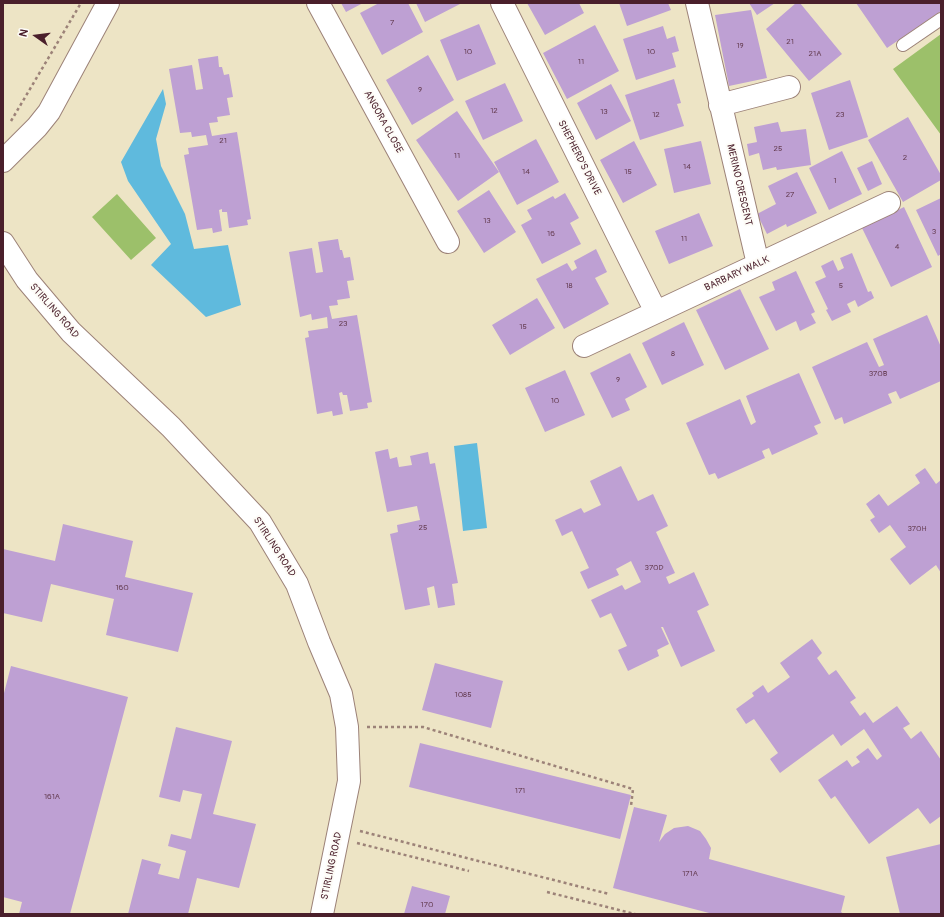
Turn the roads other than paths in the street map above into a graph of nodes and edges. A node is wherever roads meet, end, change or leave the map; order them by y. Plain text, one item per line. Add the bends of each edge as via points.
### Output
1 (108, 3) edge
2 (318, 3) edge
3 (502, 3) edge
4 (697, 3) edge
5 (941, 20) edge
6 (903, 45) dead end
7 (789, 87) dead end
8 (720, 105) junction
9 (3, 161) edge
10 (889, 203) dead end
11 (448, 242) dead end
12 (3, 243) edge
13 (758, 264) junction
14 (656, 312) junction
15 (584, 346) dead end
16 (322, 914) edge

1 - 9 street via 49,112
2 - 11 street, ANGORA CLOSE
3 - 14 street, SHEPHERD'S DRIVE
4 - 8 street, MERINO CRESCENT
5 - 6 lane
7 - 8 street
8 - 13 street, MERINO CRESCENT
10 - 13 street, BARBARY WALK
12 - 16 street, STIRLING ROAD via 27,280 71,332 171,427 260,522 297,584 341,694 347,727 349,781
13 - 14 street, BARBARY WALK
14 - 15 street, BARBARY WALK

